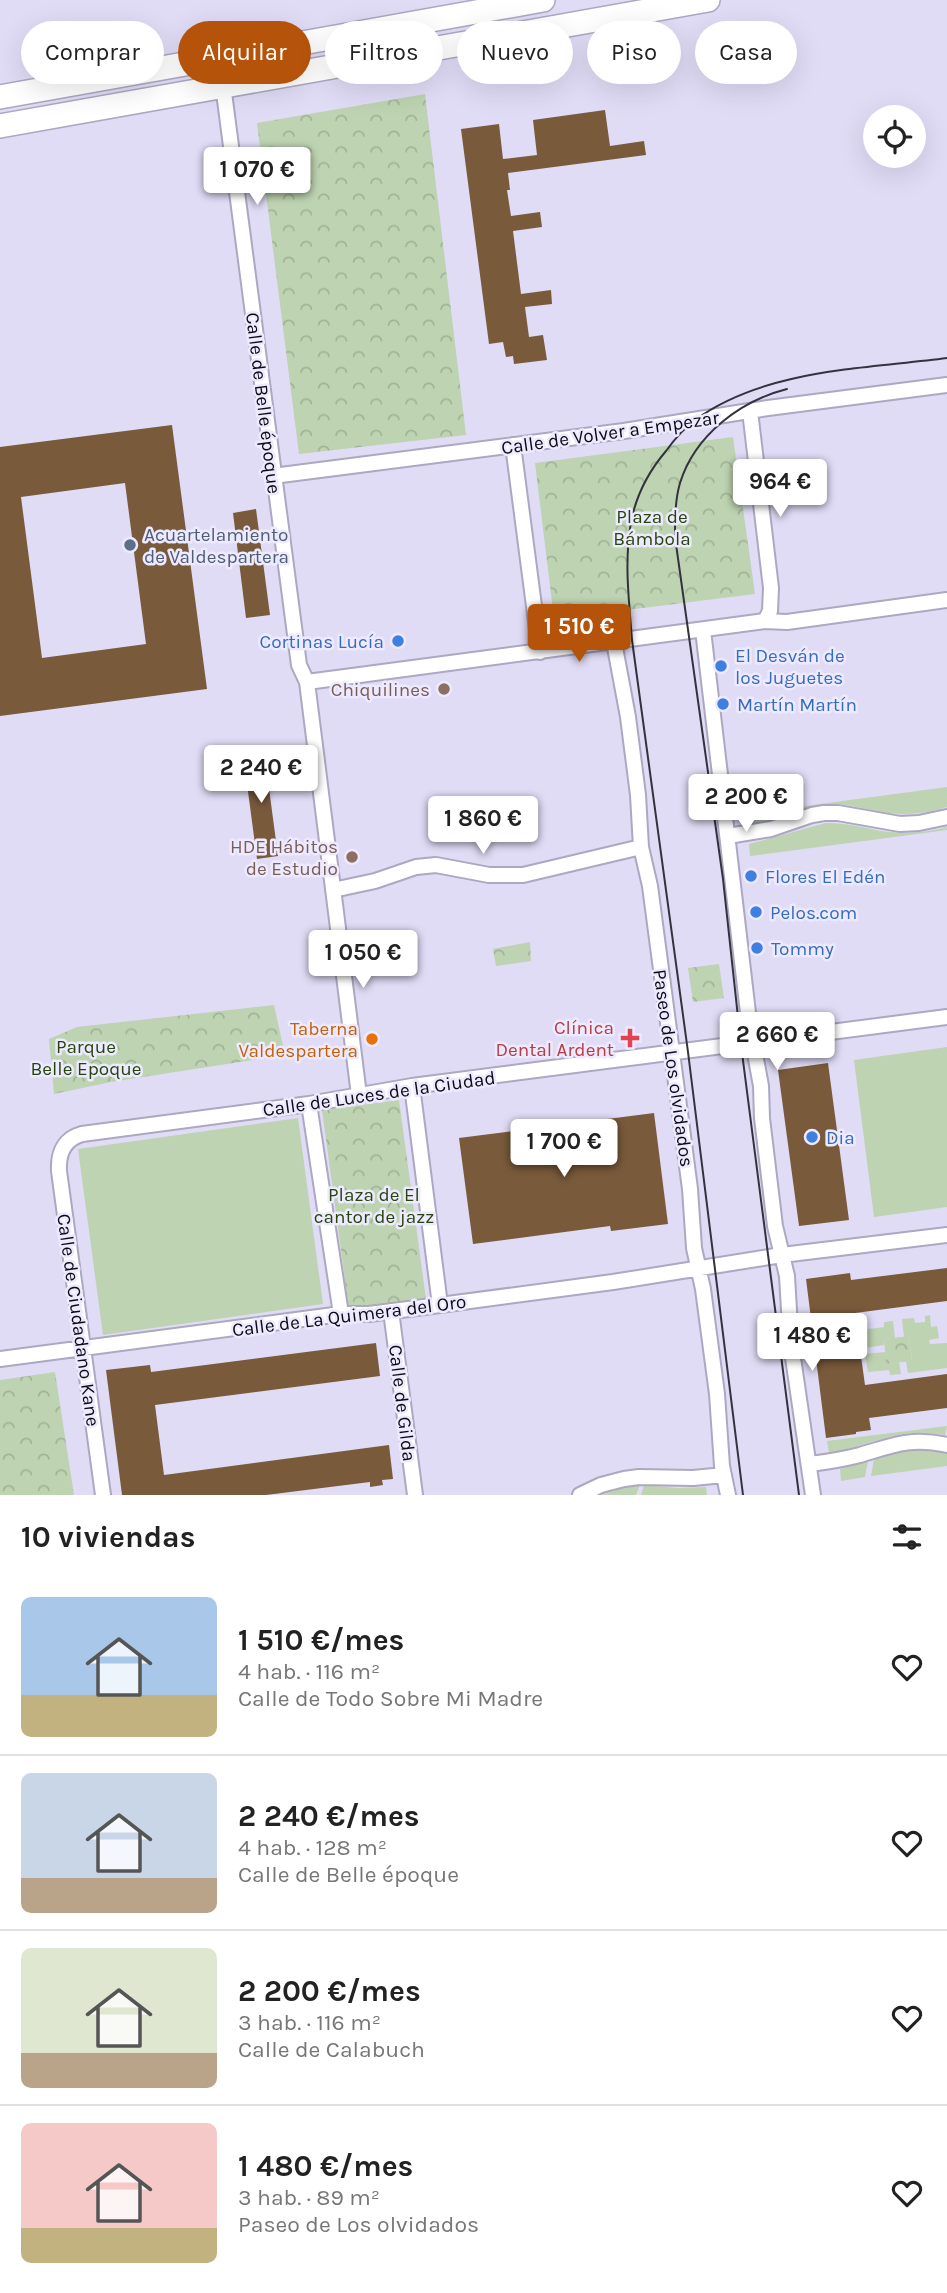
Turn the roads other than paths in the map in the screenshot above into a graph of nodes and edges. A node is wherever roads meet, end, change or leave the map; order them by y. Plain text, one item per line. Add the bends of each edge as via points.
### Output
1 (543, 0) edge
2 (708, 0) edge
3 (311, 42) edge
4 (178, 66) edge
5 (223, 85) junction
6 (0, 97) edge
7 (0, 126) edge
8 (947, 385) edge
9 (750, 411) junction
10 (513, 445) junction
11 (274, 476) junction
12 (947, 600) edge
13 (765, 621) junction
14 (703, 630) junction
15 (614, 642) junction
16 (540, 652) junction
17 (307, 682) junction
18 (947, 817) edge
19 (728, 836) junction
20 (641, 847) junction
21 (333, 890) junction
22 (947, 1017) edge
23 (754, 1043) junction
24 (671, 1054) junction
25 (412, 1086) junction
26 (359, 1095) junction
27 (309, 1104) junction
28 (64, 1146) joint
29 (947, 1235) edge
30 (782, 1255) junction
31 (698, 1269) junction
32 (440, 1305) junction
33 (391, 1311) junction
34 (341, 1314) junction
35 (83, 1348) junction
36 (0, 1359) edge
37 (947, 1445) edge
38 (810, 1464) junction
39 (724, 1475) junction
40 (103, 1495) edge
41 (415, 1495) edge
42 (580, 1495) edge
43 (728, 1495) edge
44 (813, 1495) edge

1 - 3 main road
2 - 5 main road
4 - 6 main road
5 - 7 main road
5 - 11 street, Calle de Belle époque
8 - 9 street, Calle de Volver a Empezar
9 - 10 street, Calle de Volver a Empezar
9 - 13 street via 771,587
10 - 11 street, Calle de Volver a Empezar
10 - 16 street
11 - 17 street, Calle de Belle époque via 299,665
12 - 13 street
13 - 14 street
14 - 15 street
14 - 19 street
15 - 16 street
15 - 20 street, Paseo de Los olvidados via 628,717
16 - 17 street
17 - 21 street, Calle de Belle époque
18 - 19 street via 900,824 824,813
19 - 23 street
20 - 21 street via 523,875 489,875 436,865
20 - 24 street, Paseo de Los olvidados
21 - 26 street, Calle de Belle époque
22 - 23 street, Calle de Luces de la Ciudad
23 - 24 street, Calle de Luces de la Ciudad
23 - 30 street
24 - 25 street, Calle de Luces de la Ciudad
24 - 31 street, Paseo de Los olvidados
25 - 26 street, Calle de Luces de la Ciudad
25 - 32 street
26 - 27 street, Calle de Luces de la Ciudad
27 - 28 street, Calle de Luces de la Ciudad via 82,1134
27 - 34 street
28 - 35 street, Calle de Ciudadano Kane via 59,1171
29 - 30 street
30 - 31 street
30 - 38 street
31 - 32 street, Calle de La Quimera del Oro
31 - 39 street, Paseo de Los olvidados
32 - 33 street, Calle de La Quimera del Oro
33 - 34 street, Calle de La Quimera del Oro
33 - 41 street, Calle de Gilda
34 - 35 street, Calle de La Quimera del Oro
35 - 36 street, Calle de La Quimera del Oro
35 - 40 street, Calle de Ciudadano Kane
37 - 38 street via 906,1441
38 - 44 street
39 - 42 street via 631,1478
39 - 43 street, Paseo de Los olvidados

